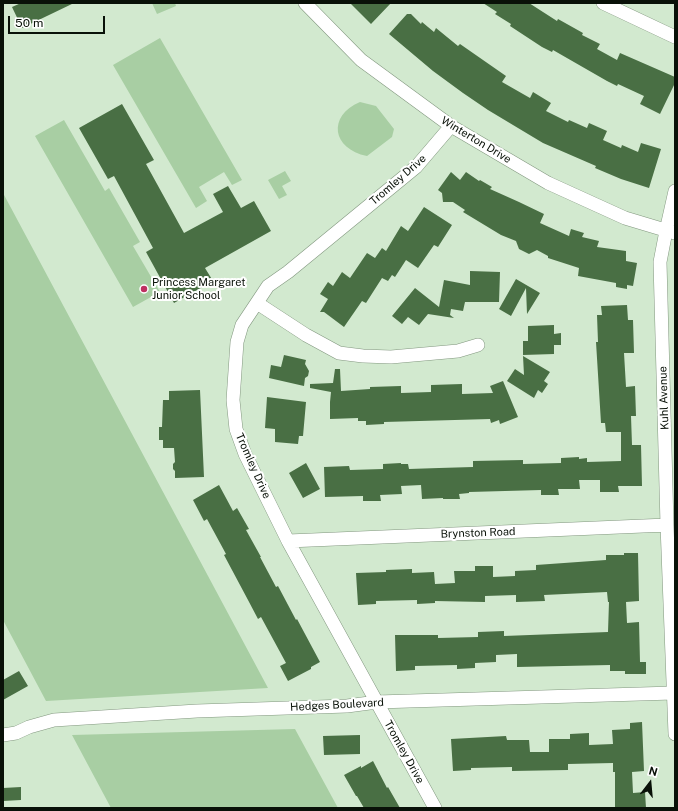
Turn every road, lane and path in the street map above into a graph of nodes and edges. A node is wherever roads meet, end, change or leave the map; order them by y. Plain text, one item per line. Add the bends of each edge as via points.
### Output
1 (305, 3) edge
2 (603, 3) edge
3 (675, 37) edge
4 (451, 126) junction
5 (675, 191) edge
6 (670, 232) edge
7 (256, 303) junction
8 (478, 345) dead end
9 (667, 525) junction
10 (288, 541) junction
11 (673, 693) junction
12 (377, 702) junction
13 (675, 734) edge
14 (3, 735) edge
15 (435, 808) edge

1 - 4 street, Winterton Drive via 361,60
2 - 3 street
4 - 6 street, Winterton Drive via 548,183 625,218
4 - 7 street, Tromley Drive via 416,167 268,286
5 - 6 street, Kuhl Avenue
6 - 9 street, Kuhl Avenue via 660,262
7 - 8 street via 339,353 391,357 458,351
7 - 10 street, Tromley Drive via 242,325 237,342 234,417 245,454
9 - 10 street, Brynston Road
9 - 11 street, Kuhl Avenue
10 - 12 street, Tromley Drive
11 - 12 street, Hedges Boulevard
11 - 13 street, Kuhl Avenue
12 - 14 street, Hedges Boulevard via 348,706 197,711 54,720
12 - 15 street, Tromley Drive

